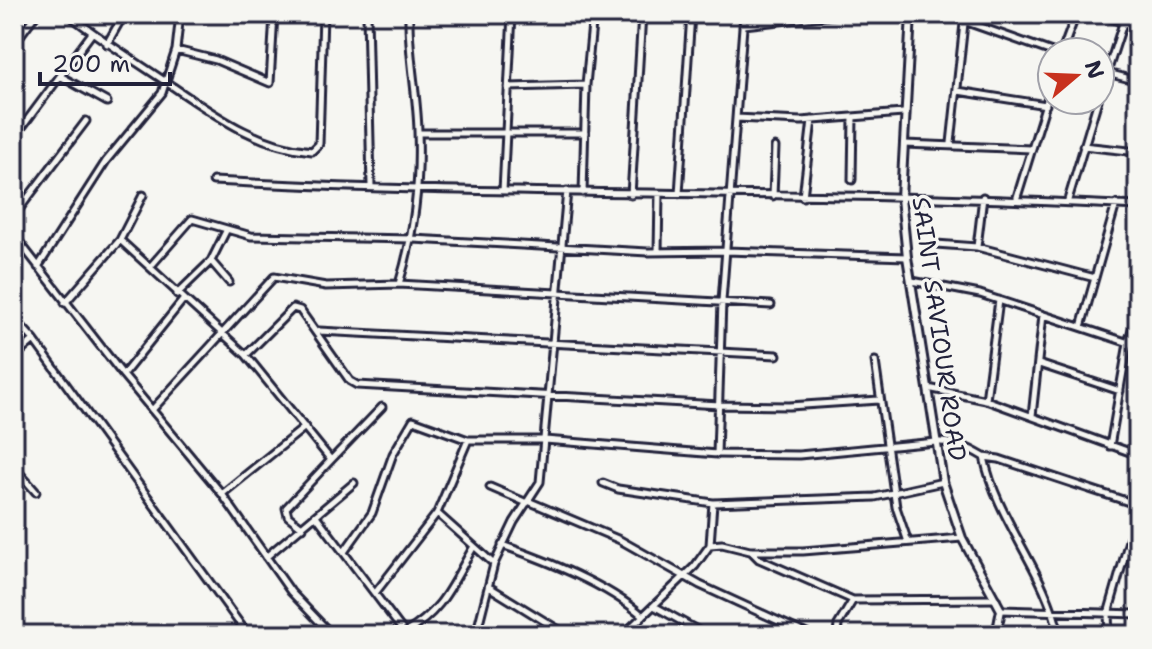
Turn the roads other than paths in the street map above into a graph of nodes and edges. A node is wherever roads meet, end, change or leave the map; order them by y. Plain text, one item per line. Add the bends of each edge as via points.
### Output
1 (36, 14) edge
2 (68, 14) edge
3 (124, 14) edge
4 (180, 14) edge
5 (210, 14) edge
6 (274, 14) edge
7 (323, 14) edge
8 (367, 14) edge
9 (409, 14) edge
10 (512, 14) edge
11 (593, 14) edge
12 (642, 14) edge
13 (691, 14) edge
14 (744, 14) edge
15 (843, 14) edge
16 (911, 14) edge
17 (1076, 14) edge
18 (1097, 14) edge
19 (1126, 14) edge
20 (964, 18) edge
21 (1123, 23) junction
22 (744, 25) junction
23 (1138, 27) edge
24 (14, 28) edge
25 (22, 33) junction
26 (92, 33) junction
27 (1068, 36) edge
28 (14, 44) edge
29 (107, 45) junction
30 (1116, 45) edge
31 (1036, 46) edge
32 (176, 50) junction
33 (1116, 75) edge
34 (60, 76) junction
35 (1138, 81) edge
36 (168, 83) junction
37 (586, 85) junction
38 (508, 87) junction
39 (958, 91) junction
40 (107, 102) dead end
41 (1036, 103) edge
42 (903, 113) junction
43 (1042, 116) edge
44 (1093, 116) edge
45 (853, 117) junction
46 (736, 118) junction
47 (812, 120) junction
48 (86, 121) dead end
49 (506, 132) junction
50 (418, 133) junction
51 (585, 133) junction
52 (14, 138) edge
53 (951, 143) junction
54 (903, 144) junction
55 (1083, 146) junction
56 (775, 147) dead end
57 (1031, 149) junction
58 (1138, 152) edge
59 (852, 180) dead end
60 (213, 181) dead end
61 (371, 186) junction
62 (416, 188) junction
63 (503, 191) junction
64 (567, 191) junction
65 (583, 193) junction
66 (659, 194) junction
67 (679, 194) junction
68 (143, 195) dead end
69 (631, 195) junction
70 (731, 196) junction
71 (773, 196) junction
72 (803, 197) junction
73 (983, 197) junction
74 (901, 198) junction
75 (1017, 198) junction
76 (1068, 200) junction
77 (1116, 204) junction
78 (1138, 206) edge
79 (14, 216) edge
80 (226, 231) junction
81 (14, 235) edge
82 (413, 239) junction
83 (120, 240) junction
84 (936, 244) dead end
85 (977, 247) junction
86 (562, 248) junction
87 (726, 251) junction
88 (658, 252) junction
89 (907, 257) junction
90 (211, 261) junction
91 (38, 267) junction
92 (150, 267) junction
93 (1095, 278) junction
94 (912, 281) junction
95 (229, 282) dead end
96 (399, 284) junction
97 (558, 293) junction
98 (177, 294) junction
99 (183, 300) junction
100 (999, 300) junction
101 (722, 301) junction
102 (65, 303) junction
103 (771, 305) dead end
104 (1138, 309) edge
105 (1043, 315) junction
106 (14, 318) edge
107 (1081, 327) junction
108 (223, 331) junction
109 (318, 331) junction
110 (34, 340) junction
111 (1128, 343) junction
112 (555, 344) junction
113 (1138, 346) edge
114 (246, 355) junction
115 (722, 355) junction
116 (777, 355) dead end
117 (14, 357) edge
118 (875, 361) dead end
119 (1039, 364) junction
120 (123, 375) junction
121 (928, 388) junction
122 (1120, 391) junction
123 (548, 393) junction
124 (879, 400) junction
125 (986, 400) junction
126 (720, 405) junction
127 (382, 407) dead end
128 (152, 410) junction
129 (1032, 416) junction
130 (306, 427) junction
131 (468, 440) junction
132 (545, 440) junction
133 (936, 442) junction
134 (889, 446) junction
135 (1110, 446) junction
136 (717, 454) junction
137 (1138, 455) edge
138 (984, 457) junction
139 (331, 460) junction
140 (14, 467) edge
141 (943, 482) junction
142 (354, 483) dead end
143 (603, 483) dead end
144 (490, 487) dead end
145 (36, 492) dead end
146 (894, 493) junction
147 (222, 494) junction
148 (527, 502) junction
149 (713, 503) junction
150 (1138, 507) edge
151 (437, 513) junction
152 (317, 517) junction
153 (303, 528) junction
154 (962, 538) junction
155 (908, 542) junction
156 (502, 545) junction
157 (710, 545) junction
158 (344, 547) junction
159 (473, 548) junction
160 (750, 551) junction
161 (266, 557) junction
162 (494, 564) junction
163 (686, 576) junction
164 (489, 587) junction
165 (376, 592) junction
166 (996, 599) junction
167 (853, 600) junction
168 (654, 606) junction
169 (1001, 610) junction
170 (1053, 612) junction
171 (1108, 614) junction
172 (1138, 614) edge
173 (643, 616) junction
174 (405, 634) edge
175 (248, 635) edge
176 (332, 635) edge
177 (477, 635) edge
178 (567, 635) edge
179 (623, 635) edge
180 (706, 635) edge
181 (809, 635) edge
182 (837, 635) edge
183 (996, 635) edge
184 (1059, 635) edge
185 (1109, 635) edge

1 - 25 street
2 - 26 street
3 - 29 street
4 - 5 street
4 - 32 street
6 - 32 street via 270,83
7 - 36 street via 317,149 285,149 266,142
8 - 61 street
9 - 50 street
10 - 38 street
11 - 37 street
12 - 69 street
13 - 67 street
14 - 22 street
15 - 22 street
16 - 42 street, SAINT SAVIOUR ROAD
17 - 27 street
18 - 21 street
19 - 21 street
20 - 31 street
20 - 39 street
21 - 23 street
21 - 30 street
22 - 46 street
24 - 25 street
25 - 28 street
26 - 29 street
26 - 34 street
29 - 36 street
32 - 36 street
33 - 35 street
34 - 40 street
34 - 52 street
36 - 91 street via 106,161
37 - 38 street
37 - 51 street
38 - 49 street
39 - 41 street
39 - 53 street
42 - 45 street
42 - 54 street, SAINT SAVIOUR ROAD
43 - 57 street
44 - 55 street
45 - 47 street
45 - 59 street
46 - 47 street
46 - 70 street
47 - 72 street
48 - 79 street
49 - 50 street
49 - 51 street
49 - 63 street
50 - 62 street
51 - 65 street
53 - 54 street
53 - 57 street
54 - 74 street, SAINT SAVIOUR ROAD
55 - 58 street
55 - 76 street
56 - 71 street
57 - 75 street
60 - 61 street
61 - 62 street
62 - 63 street
62 - 82 street
63 - 64 street
64 - 65 street
64 - 86 street
65 - 69 street
66 - 67 street
66 - 69 street
66 - 88 street
67 - 70 street
68 - 83 street
70 - 71 street
70 - 87 street
71 - 72 street
72 - 74 street
73 - 74 street
73 - 75 street
73 - 85 street
74 - 89 street, SAINT SAVIOUR ROAD
75 - 76 street
76 - 77 street
77 - 78 street
77 - 93 street
80 - 82 street
80 - 90 street
80 - 92 street via 192,219
81 - 91 street
82 - 86 street
82 - 96 street
83 - 92 street
83 - 102 street
84 - 85 street
85 - 93 street
86 - 88 street
86 - 97 street
87 - 88 street
87 - 89 street
87 - 101 street
89 - 94 street, SAINT SAVIOUR ROAD
90 - 95 street
90 - 98 street
91 - 102 street
92 - 98 street
93 - 107 street
94 - 100 street
94 - 121 street, SAINT SAVIOUR ROAD
96 - 97 street
96 - 108 street via 326,286 274,277
97 - 101 street
97 - 112 street
98 - 99 street
99 - 108 street
99 - 120 street
100 - 105 street
100 - 125 street
101 - 103 street
101 - 115 street
102 - 120 street
104 - 111 street
105 - 107 street
105 - 119 street
106 - 110 street
107 - 111 street
108 - 114 street
108 - 128 street
109 - 112 street
109 - 114 street via 293,308
109 - 123 street via 353,384
110 - 117 street
110 - 175 street
111 - 113 street
111 - 122 street
112 - 115 street
112 - 123 street
114 - 130 street
115 - 116 street
115 - 126 street
118 - 124 street
119 - 122 street
119 - 129 street
120 - 128 street
121 - 125 street
121 - 133 street, SAINT SAVIOUR ROAD
122 - 135 street
123 - 126 street
123 - 132 street
124 - 126 street
124 - 134 street
125 - 129 street
126 - 136 street
127 - 139 street
128 - 147 street
129 - 135 street
130 - 139 street
130 - 147 street
131 - 132 street
131 - 151 street
131 - 158 street via 410,422 372,513
132 - 136 street
132 - 148 street via 540,482
133 - 134 street
133 - 138 street via 952,442
133 - 141 street, SAINT SAVIOUR ROAD
134 - 136 street via 799,455
134 - 146 street
135 - 137 street
138 - 150 street
138 - 170 street
139 - 153 street via 286,508
140 - 145 street
141 - 146 street
141 - 154 street, SAINT SAVIOUR ROAD
142 - 152 street
143 - 149 street
144 - 148 street
146 - 149 street
146 - 155 street
147 - 161 street
148 - 156 street
148 - 163 street via 620,540
149 - 157 street
150 - 171 street
151 - 159 street
151 - 165 street
152 - 153 street
152 - 158 street
153 - 161 street
154 - 155 street
154 - 166 street, SAINT SAVIOUR ROAD
155 - 160 street
156 - 162 street
156 - 173 street via 614,594
157 - 160 street
157 - 163 street
158 - 165 street
159 - 162 street
159 - 174 street via 443,602
160 - 167 street
161 - 176 street
162 - 164 street
163 - 168 street
163 - 181 street
164 - 177 street
164 - 178 street
165 - 174 street
166 - 167 street
166 - 169 street, SAINT SAVIOUR ROAD
167 - 182 street
168 - 173 street
168 - 180 street
169 - 170 street
169 - 183 street
170 - 171 street
170 - 184 street
171 - 172 street
171 - 185 street
173 - 179 street

